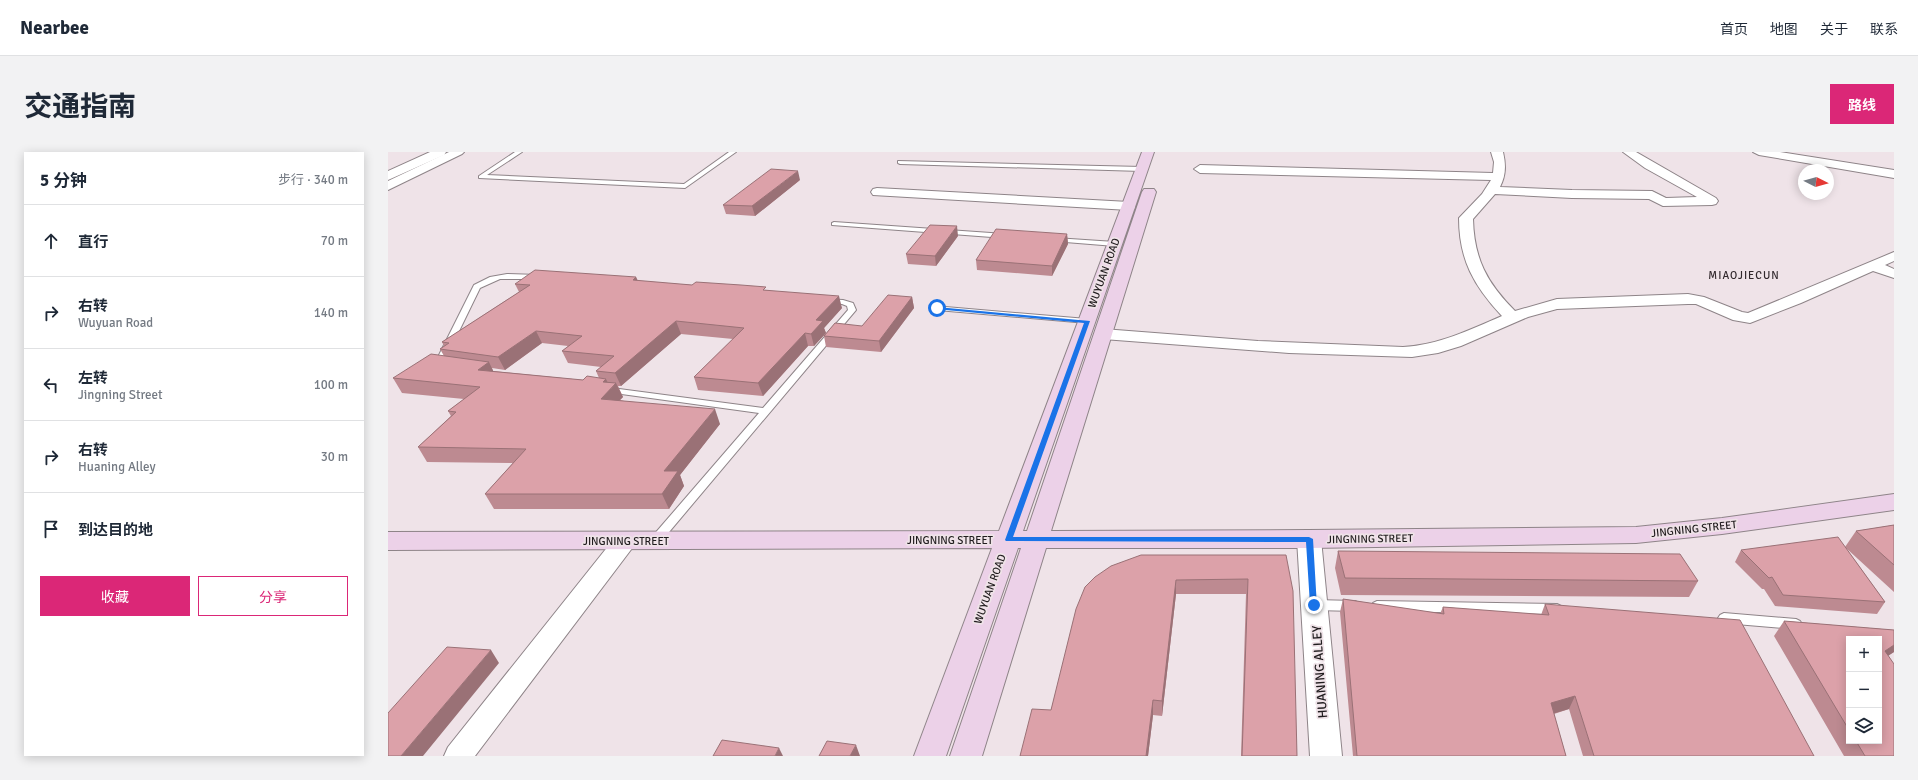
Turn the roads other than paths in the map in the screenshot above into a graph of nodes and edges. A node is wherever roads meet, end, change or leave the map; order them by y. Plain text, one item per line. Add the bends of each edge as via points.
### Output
1 (419, 152) edge
2 (440, 152) edge
3 (458, 152) edge
4 (519, 152) edge
5 (733, 152) edge
6 (1162, 152) edge
7 (1497, 152) edge
8 (1629, 152) edge
9 (1759, 152) edge
10 (1145, 160) edge
11 (900, 162) dead end
12 (388, 166) edge
13 (1200, 169) dead end
14 (1894, 174) edge
15 (388, 176) edge
16 (1495, 183) junction
17 (388, 186) edge
18 (877, 192) dead end
19 (1129, 206) junction
20 (834, 224) dead end
21 (1014, 237) edge
22 (1045, 239) edge
23 (1115, 244) junction
24 (1894, 256) edge
25 (1873, 266) junction
26 (1894, 274) edge
27 (545, 277) edge
28 (819, 300) edge
29 (937, 308) dead end
30 (1513, 318) junction
31 (1095, 328) junction
32 (455, 368) edge
33 (595, 387) edge
34 (766, 411) junction
35 (1894, 502) edge
36 (1309, 539) junction
37 (655, 540) junction
38 (1008, 540) junction
39 (1036, 540) junction
40 (388, 541) edge
41 (625, 541) junction
42 (1314, 605) junction
43 (1570, 610) edge
44 (1716, 618) edge
45 (1809, 625) edge
46 (458, 756) edge
47 (930, 756) edge
48 (966, 756) edge
49 (1326, 756) edge

1 - 12 street
2 - 15 street
3 - 17 street
4 - 5 lane via 481,177 685,186
6 - 31 main road, WUYUAN ROAD
7 - 16 street via 1500,165
8 - 16 street via 1712,201 1663,202 1652,195 1572,194
9 - 14 street
10 - 11 lane
10 - 19 main road, WUYUAN ROAD
13 - 16 street
16 - 30 street via 1488,197 1466,218 1466,236 1481,282 1492,298
18 - 19 street
19 - 23 main road, WUYUAN ROAD
20 - 21 lane
22 - 23 lane
23 - 31 main road, WUYUAN ROAD
24 - 25 street
25 - 26 street
25 - 30 street via 1750,318 1739,317 1700,300 1678,298 1557,304
27 - 32 lane via 502,275 477,286 440,361 443,365
28 - 34 lane via 843,302 850,305 852,310
29 - 31 lane
30 - 31 street via 1455,343 1418,351 1303,350
31 - 38 main road, WUYUAN ROAD
31 - 39 main road, WUYUAN ROAD
33 - 34 lane
34 - 37 lane
35 - 36 main road, JINGNING STREET via 1729,526 1636,536
36 - 39 main road, JINGNING STREET
36 - 42 street, HUANING ALLEY
37 - 38 main road, JINGNING STREET
37 - 41 main road, JINGNING STREET
38 - 39 main road, JINGNING STREET
38 - 47 main road, WUYUAN ROAD
39 - 48 main road, WUYUAN ROAD
40 - 41 main road, JINGNING STREET
41 - 46 street
42 - 43 lane
42 - 49 street, HUANING ALLEY
44 - 45 lane

